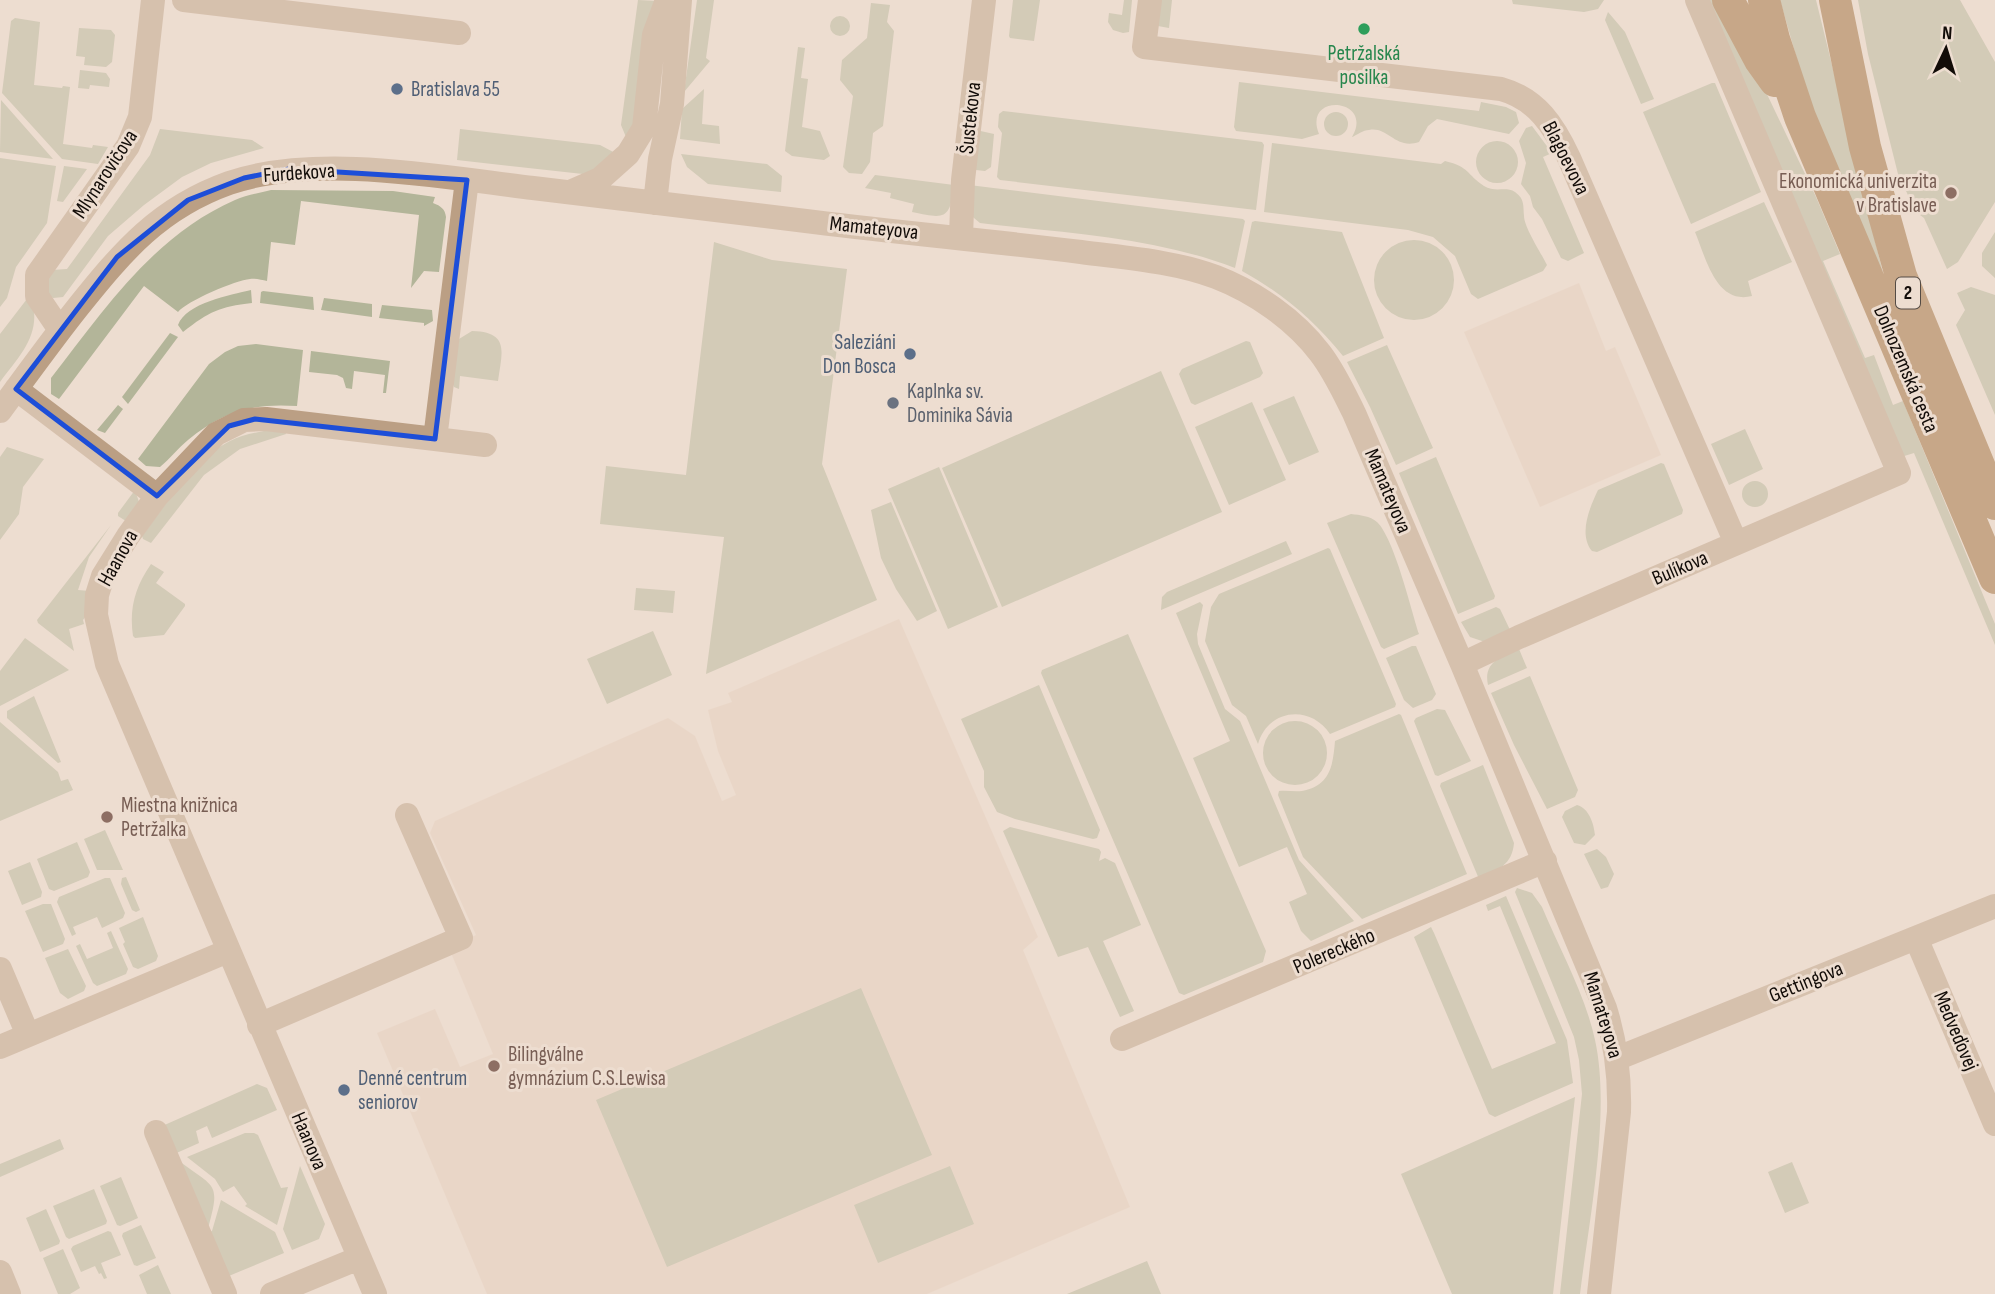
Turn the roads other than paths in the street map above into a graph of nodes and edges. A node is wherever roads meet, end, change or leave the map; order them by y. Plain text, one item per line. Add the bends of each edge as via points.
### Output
1 (153, 0) edge
2 (184, 0) edge
3 (667, 0) edge
4 (680, 0) edge
5 (984, 0) edge
6 (1150, 0) edge
7 (1697, 0) edge
8 (1728, 0) edge
9 (1764, 0) edge
10 (1835, 0) edge
11 (459, 33) dead end
12 (1800, 117) junction
13 (644, 128) junction
14 (660, 159) junction
15 (467, 180) junction
16 (569, 192) junction
17 (655, 203) junction
18 (961, 237) junction
19 (60, 330) junction
20 (16, 389) junction
21 (0, 411) edge
22 (429, 438) junction
23 (485, 445) dead end
24 (158, 496) junction
25 (1995, 503) edge
26 (1735, 543) junction
27 (1995, 578) edge
28 (1462, 664) junction
29 (407, 815) dead end
30 (1545, 861) junction
31 (1991, 905) edge
32 (1916, 938) junction
33 (228, 951) junction
34 (0, 969) edge
35 (259, 1025) junction
36 (28, 1035) junction
37 (1122, 1039) dead end
38 (0, 1047) edge
39 (1618, 1058) junction
40 (1995, 1124) edge
41 (156, 1132) dead end
42 (359, 1258) junction
43 (0, 1272) edge
44 (9, 1294) edge
45 (225, 1294) edge
46 (272, 1294) edge
47 (375, 1294) edge
48 (1599, 1294) edge

1 - 19 street, Mlynarovičova via 141,117 128,146 37,275 38,299
2 - 11 street
3 - 13 street via 654,35
4 - 14 street via 672,104
5 - 18 street, Šustekova via 963,180
6 - 26 street, Blagoevova via 1144,47 1501,89 1545,115 1597,219
7 - 26 street, Bulíkova via 1899,473
8 - 12 main road via 1760,60
9 - 12 main road, Dolnozemská cesta / 2
10 - 25 main road, Dolnozemská cesta / 2 via 1865,147 1901,276
12 - 27 main road, Dolnozemská cesta / 2
13 - 14 street
13 - 16 street via 628,153 600,179
14 - 17 street
15 - 16 street, Furdekova
15 - 19 street, Furdekova via 304,169 273,171 229,183 188,200 146,230 117,257
15 - 22 street
16 - 17 street, Furdekova
17 - 18 street, Mamateyova
18 - 28 street, Mamateyova via 1181,267 1238,287 1285,318 1319,351 1340,384
19 - 20 street, Furdekova
20 - 21 street, Furdekova
20 - 24 street
22 - 23 street, Haanova
22 - 24 street, Haanova via 244,420 205,443
24 - 33 street, Haanova via 103,576 96,602 100,636 107,664
26 - 28 street, Bulíkova
28 - 30 street, Mamateyova
29 - 35 street via 461,938
30 - 37 street, Polereckého
30 - 39 street, Mamateyova via 1598,989
31 - 32 street, Gettingova
32 - 39 street, Gettingova
32 - 40 street, Medveďovej
33 - 35 street, Haanova
33 - 36 street
34 - 36 street
35 - 42 street, Haanova
36 - 38 street
39 - 48 street, Mamateyova via 1619,1112
41 - 45 street
42 - 46 street
42 - 47 street, Haanova
43 - 44 street

